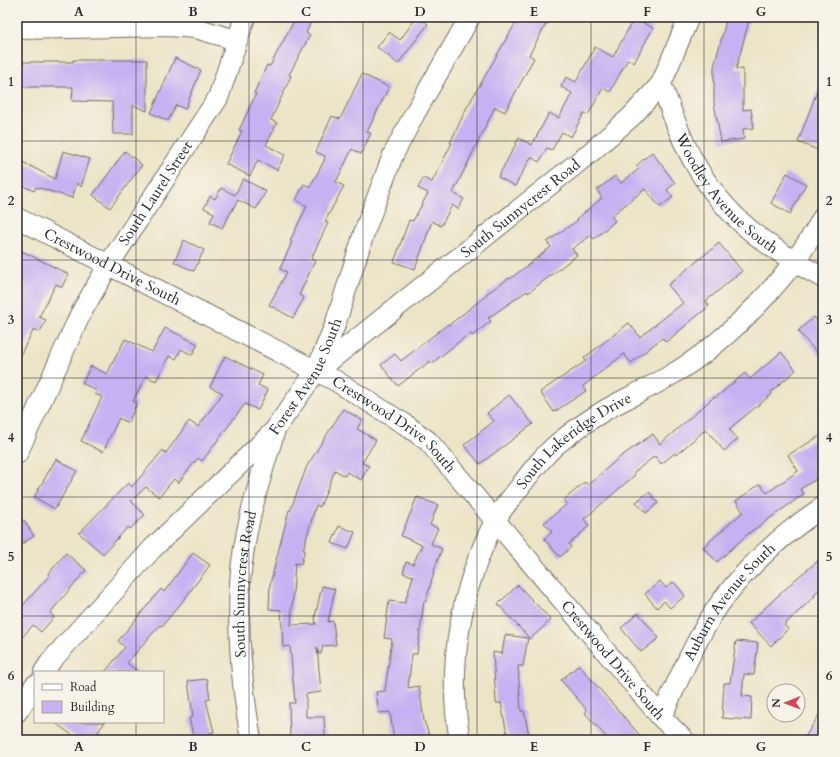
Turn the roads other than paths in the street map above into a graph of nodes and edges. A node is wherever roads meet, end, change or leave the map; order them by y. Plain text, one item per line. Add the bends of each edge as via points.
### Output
1 (245, 17) edge
2 (470, 17) edge
3 (689, 17) edge
4 (54, 23) edge
5 (17, 29) edge
6 (236, 40) junction
7 (661, 84) junction
8 (823, 217) edge
9 (17, 218) edge
10 (794, 262) junction
11 (109, 264) junction
12 (823, 278) edge
13 (316, 372) junction
14 (274, 431) junction
15 (17, 454) edge
16 (823, 507) edge
17 (496, 520) junction
18 (45, 671) edge
19 (34, 686) edge
20 (17, 712) edge
21 (661, 717) junction
22 (251, 740) edge
23 (460, 740) edge
24 (684, 740) edge

1 - 6 street, South Laurel Street
2 - 13 street, Forest Avenue South via 393,155 365,230 335,325
3 - 7 street, South Sunnycrest Road
4 - 5 street
4 - 6 street via 194,28
6 - 11 street, South Laurel Street via 218,98
7 - 10 street, Woodley Avenue South via 693,161 708,186 750,232
7 - 13 street, South Sunnycrest Road via 632,116 592,152
8 - 10 street, South Lakeridge Drive
9 - 11 street, Crestwood Drive South
10 - 12 street, Woodley Avenue South
10 - 17 street, South Lakeridge Drive via 722,340 671,375 606,409 556,445 537,464
11 - 13 street, Crestwood Drive South
11 - 15 street, South Laurel Street via 81,313
13 - 14 street, Forest Avenue South
13 - 17 street, Crestwood Drive South via 336,381 428,441
14 - 18 street, Forest Avenue South via 153,548
14 - 22 street, South Sunnycrest Road via 251,511 240,582 239,656
16 - 21 street, Auburn Avenue South via 771,549 746,573 720,604 704,628
17 - 21 street, Crestwood Drive South
17 - 23 street, South Lakeridge Drive via 478,562 459,628 455,692
19 - 20 street
21 - 24 street, Crestwood Drive South

